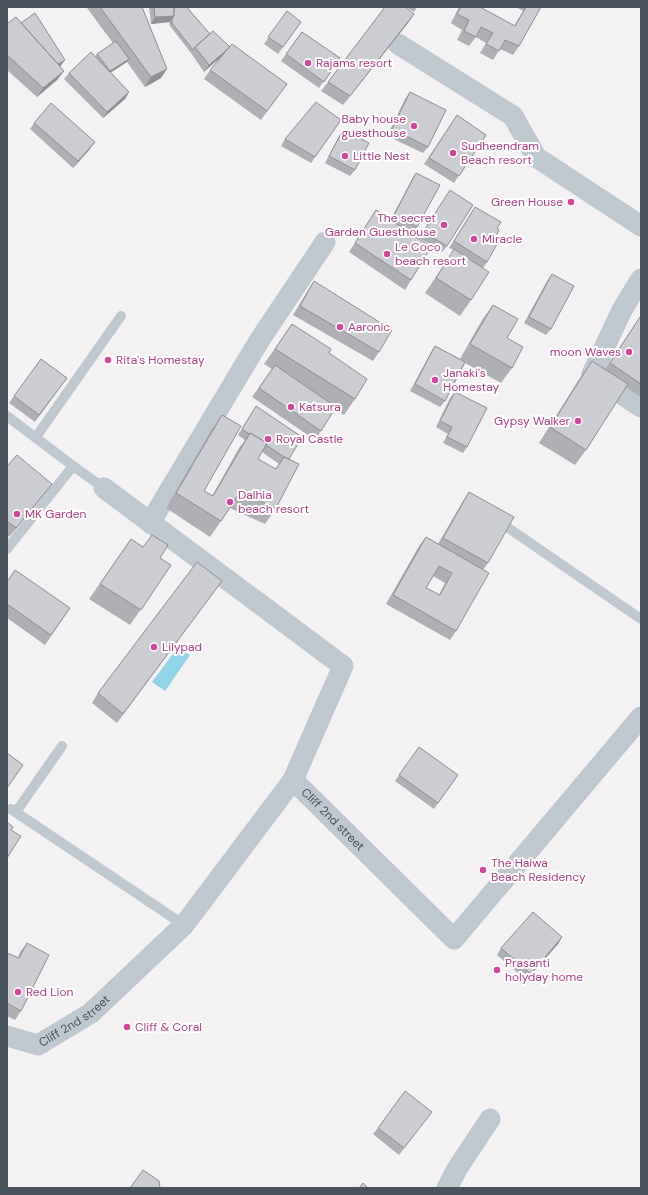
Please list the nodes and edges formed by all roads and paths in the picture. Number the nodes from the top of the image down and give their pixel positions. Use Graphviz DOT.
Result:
graph roads {
  1 [pos="398,44"];
  2 [pos="641,226"];
  3 [pos="324,242"];
  4 [pos="641,279"];
  5 [pos="121,316"];
  6 [pos="641,407"];
  7 [pos="7,416"];
  8 [pos="36,437"];
  9 [pos="73,466"];
  10 [pos="104,488"];
  11 [pos="150,523"];
  12 [pos="507,526"];
  13 [pos="7,550"];
  14 [pos="641,619"];
  15 [pos="641,717"];
  16 [pos="62,746"];
  17 [pos="293,780"];
  18 [pos="184,925"];
  19 [pos="7,1036"];
  20 [pos="490,1119"];
  21 [pos="447,1188"];
  1 -- 2 [label="street"];
  3 -- 11 [label="street"];
  4 -- 6 [label="street"];
  5 -- 8 [label="lane"];
  7 -- 8 [label="lane"];
  8 -- 9 [label="lane"];
  9 -- 10 [label="lane"];
  9 -- 13 [label="lane"];
  10 -- 11 [label="street"];
  11 -- 17 [label="street"];
  12 -- 14 [label="lane"];
  15 -- 17 [label="street, Cliff 2nd street"];
  16 -- 18 [label="lane"];
  17 -- 18 [label="street, Cliff 2nd street"];
  18 -- 19 [label="street, Cliff 2nd street"];
  20 -- 21 [label="street"];
}
